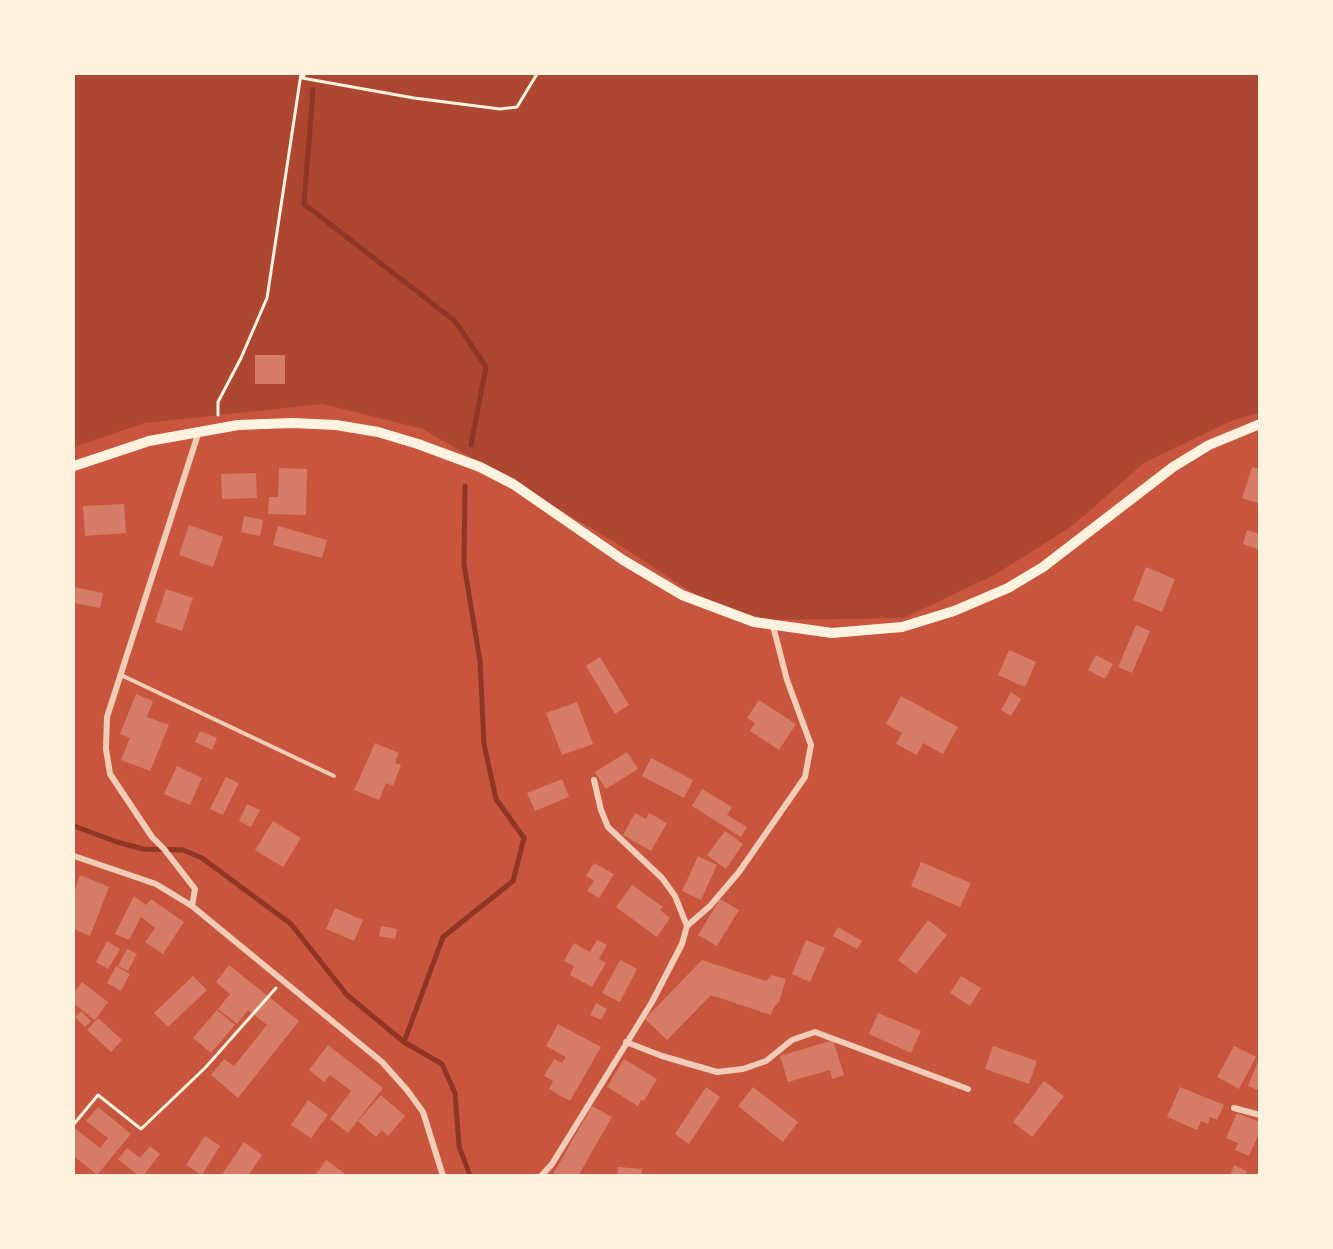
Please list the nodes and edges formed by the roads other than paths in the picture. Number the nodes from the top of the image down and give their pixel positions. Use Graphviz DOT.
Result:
graph roads {
  1 [pos="1260,424"];
  2 [pos="199,431"];
  3 [pos="74,466"];
  4 [pos="772,626"];
  5 [pos="121,675"];
  6 [pos="334,776"];
  7 [pos="594,780"];
  8 [pos="74,856"];
  9 [pos="192,906"];
  10 [pos="687,926"];
  11 [pos="626,1042"];
  12 [pos="969,1089"];
  13 [pos="1234,1108"];
  14 [pos="1260,1115"];
  15 [pos="443,1176"];
  16 [pos="541,1176"];
  1 -- 4 [label="main road"];
  2 -- 3 [label="main road"];
  2 -- 4 [label="main road"];
  2 -- 5 [label="street"];
  4 -- 10 [label="street"];
  5 -- 6 [label="lane"];
  5 -- 9 [label="street"];
  7 -- 10 [label="street"];
  8 -- 9 [label="street"];
  9 -- 15 [label="street"];
  10 -- 11 [label="street"];
  11 -- 12 [label="street"];
  11 -- 16 [label="street"];
  13 -- 14 [label="street"];
}
